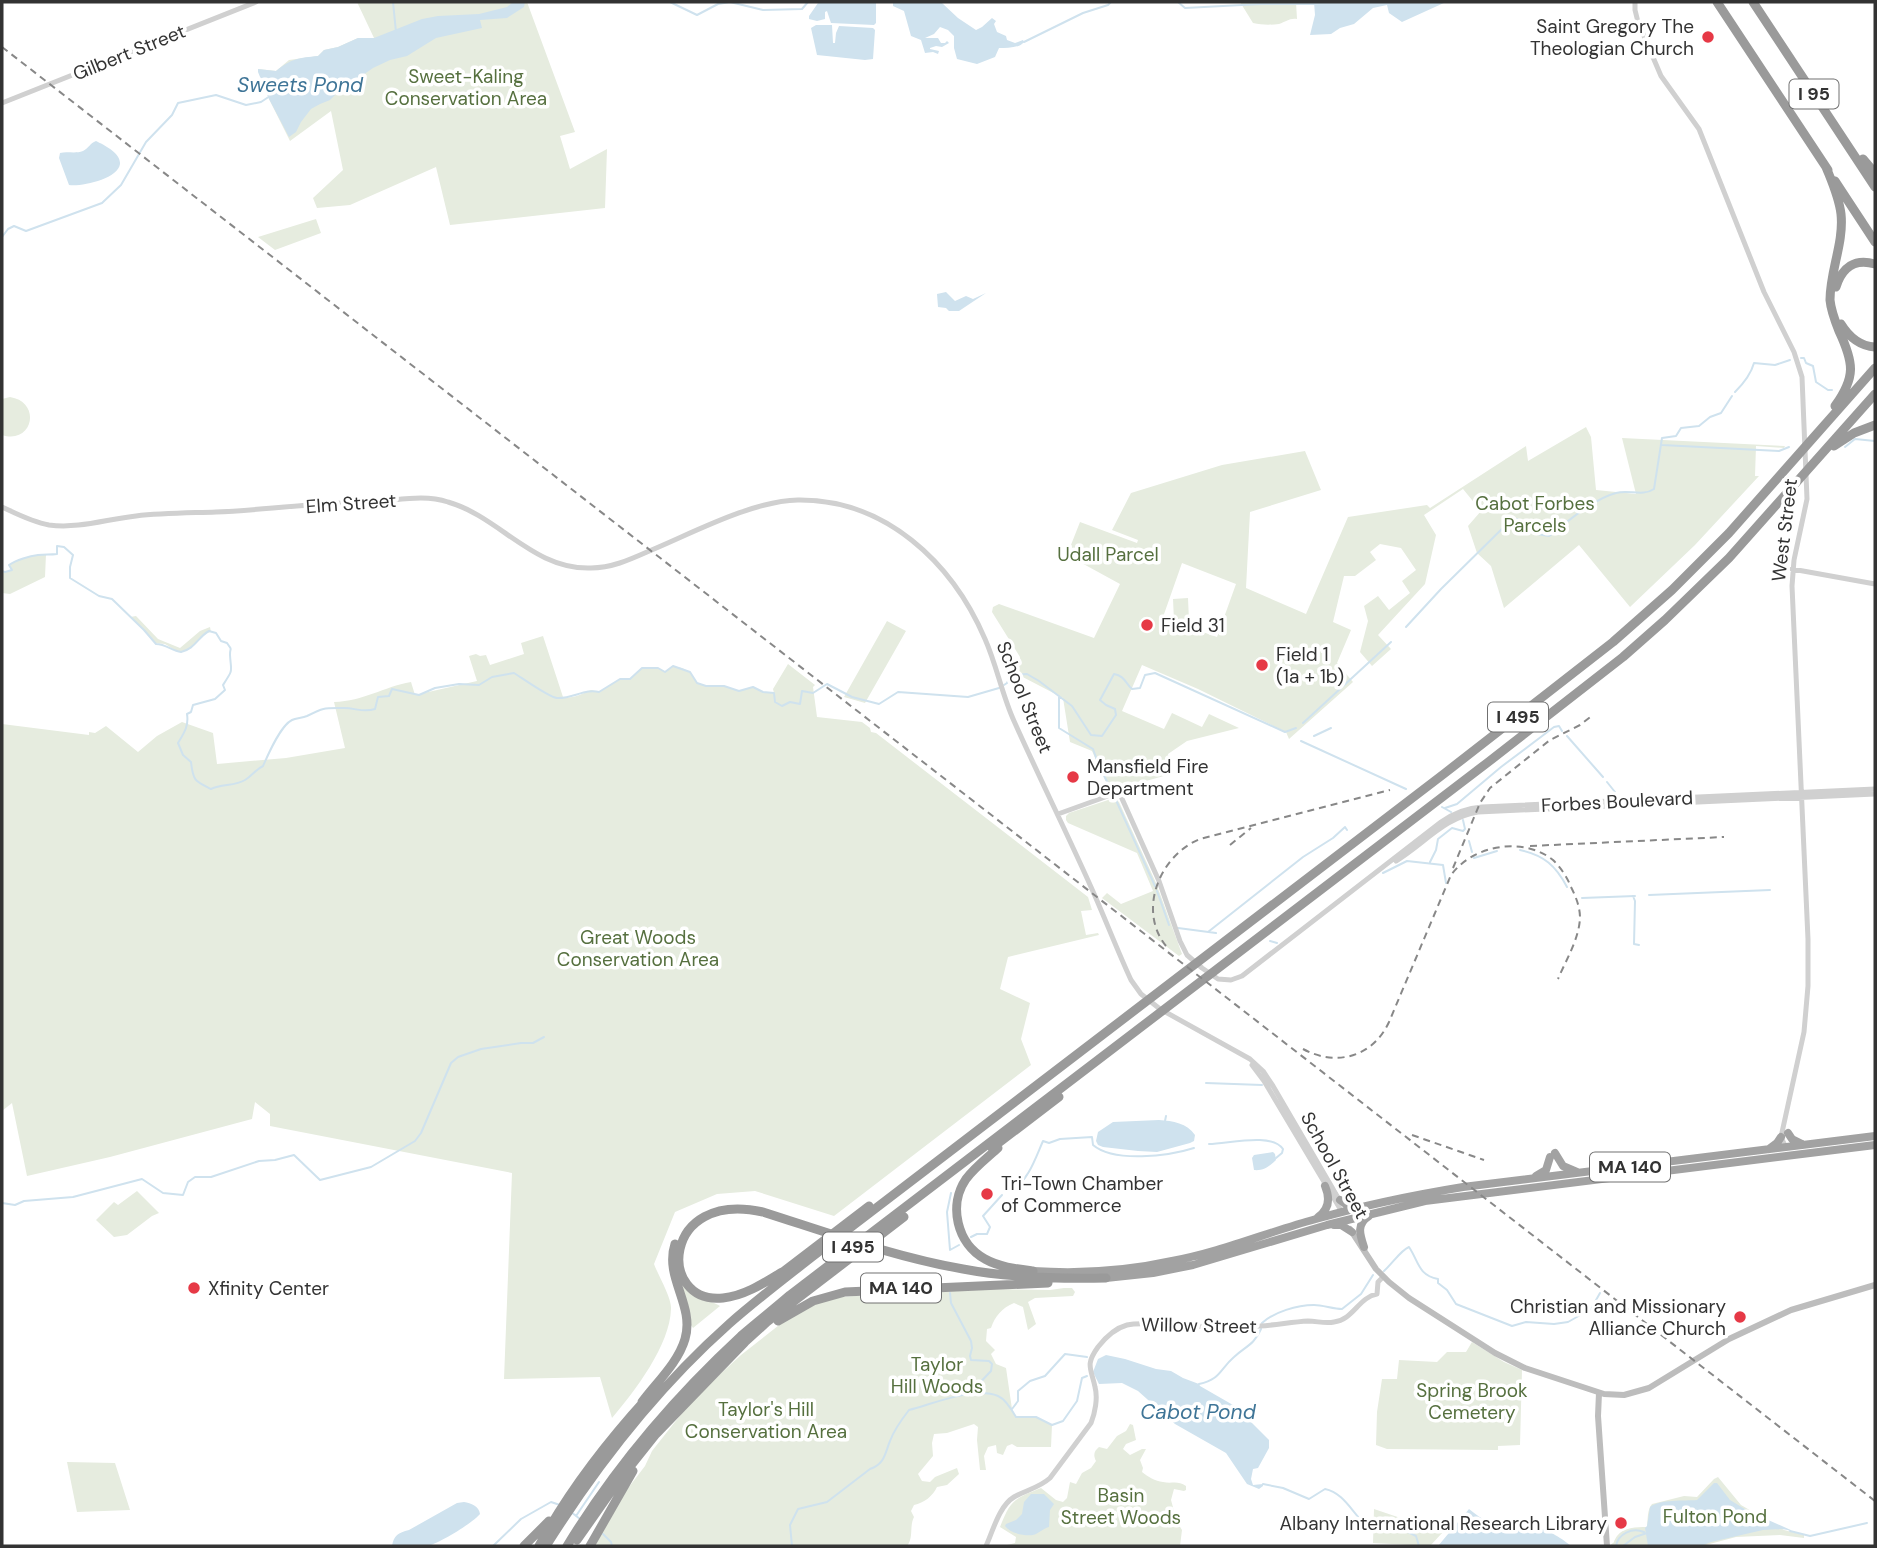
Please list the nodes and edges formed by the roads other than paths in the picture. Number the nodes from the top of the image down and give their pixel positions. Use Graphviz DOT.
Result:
graph roads {
  1 [pos="256,2"];
  2 [pos="1635,2"];
  3 [pos="1717,2"];
  4 [pos="1753,2"];
  5 [pos="2,103"];
  6 [pos="1837,129"];
  7 [pos="1826,167"];
  8 [pos="1875,173"];
  9 [pos="1875,187"];
  10 [pos="1875,242"];
  11 [pos="1875,264"];
  12 [pos="1875,347"];
  13 [pos="1875,368"];
  14 [pos="1875,394"];
  15 [pos="1875,425"];
  16 [pos="1807,445"];
  17 [pos="1819,458"];
  18 [pos="2,507"];
  19 [pos="681,538"];
  20 [pos="1793,569"];
  21 [pos="1875,584"];
  22 [pos="1875,792"];
  23 [pos="1801,795"];
  24 [pos="1058,814"];
  25 [pos="1129,1036"];
  26 [pos="1244,1056"];
  27 [pos="1039,1114"];
  28 [pos="1785,1135"];
  29 [pos="1875,1136"];
  30 [pos="1809,1145"];
  31 [pos="1875,1145"];
  32 [pos="953,1150"];
  33 [pos="1768,1150"];
  34 [pos="1788,1150"];
  35 [pos="1580,1172"];
  36 [pos="1530,1178"];
  37 [pos="1325,1186"];
  38 [pos="1474,1190"];
  39 [pos="1340,1200"];
  40 [pos="1360,1208"];
  41 [pos="1381,1211"];
  42 [pos="1345,1216"];
  43 [pos="1312,1220"];
  44 [pos="1327,1225"];
  45 [pos="819,1227"];
  46 [pos="1352,1232"];
  47 [pos="883,1246"];
  48 [pos="1364,1247"];
  49 [pos="1369,1260"];
  50 [pos="1033,1271"];
  51 [pos="782,1272"];
  52 [pos="1383,1277"];
  53 [pos="1106,1278"];
  54 [pos="1875,1284"];
  55 [pos="719,1368"];
  56 [pos="1599,1392"];
  57 [pos="632,1415"];
  58 [pos="668,1421"];
  59 [pos="564,1509"];
  60 [pos="585,1523"];
  61 [pos="524,1546"];
  62 [pos="539,1546"];
  63 [pos="546,1546"];
  64 [pos="567,1546"];
  65 [pos="573,1546"];
  66 [pos="590,1546"];
  67 [pos="986,1546"];
  68 [pos="1607,1546"];
  1 -- 5 [label="street, Gilbert Street"];
  2 -- 20 [label="street, West Street"];
  3 -- 7 [label="highway, I 95"];
  4 -- 6 [label="highway, I 95"];
  6 -- 8 [label="highway"];
  6 -- 9 [label="highway, I 95"];
  7 -- 10 [label="highway, I 95"];
  7 -- 16 [label="highway"];
  11 -- 12 [label="highway"];
  13 -- 16 [label="highway, I 495"];
  14 -- 17 [label="highway, I 495"];
  15 -- 17 [label="highway"];
  16 -- 32 [label="highway, I 495"];
  17 -- 25 [label="highway, I 495"];
  18 -- 19 [label="street, Elm Street"];
  19 -- 24 [label="street, School Street"];
  20 -- 21 [label="street"];
  20 -- 23 [label="street, West Street"];
  22 -- 23 [label="street, Forbes Boulevard"];
  23 -- 24 [label="street, Forbes Boulevard"];
  23 -- 28 [label="street, West Street"];
  24 -- 26 [label="street, School Street"];
  25 -- 27 [label="highway"];
  25 -- 60 [label="highway, I 495"];
  26 -- 37 [label="street, School Street"];
  26 -- 39 [label="street, School Street"];
  27 -- 50 [label="highway"];
  27 -- 55 [label="highway"];
  28 -- 30 [label="highway"];
  28 -- 33 [label="highway"];
  28 -- 34 [label="street, West Street"];
  29 -- 30 [label="highway, MA 140"];
  30 -- 34 [label="highway, MA 140"];
  31 -- 34 [label="highway, MA 140"];
  32 -- 51 [label="highway"];
  32 -- 59 [label="highway, I 495"];
  33 -- 34 [label="highway, MA 140"];
  33 -- 35 [label="highway, MA 140"];
  34 -- 38 [label="highway, MA 140"];
  35 -- 36 [label="highway, MA 140"];
  35 -- 36 [label="highway"];
  36 -- 38 [label="highway, MA 140"];
  37 -- 42 [label="street, School Street"];
  37 -- 43 [label="highway"];
  38 -- 40 [label="highway, MA 140"];
  38 -- 41 [label="highway, MA 140"];
  39 -- 40 [label="highway"];
  39 -- 42 [label="street, School Street"];
  40 -- 42 [label="highway, MA 140"];
  41 -- 42 [label="highway, MA 140"];
  41 -- 48 [label="highway"];
  42 -- 43 [label="highway, MA 140"];
  42 -- 44 [label="highway, MA 140"];
  42 -- 46 [label="main road, School Street"];
  42 -- 48 [label="main road, School Street"];
  43 -- 50 [label="highway, MA 140"];
  44 -- 46 [label="highway"];
  44 -- 53 [label="highway, MA 140"];
  45 -- 47 [label="highway, MA 140"];
  45 -- 51 [label="highway"];
  45 -- 57 [label="highway, MA 140"];
  46 -- 49 [label="main road, School Street"];
  47 -- 50 [label="highway, MA 140"];
  47 -- 53 [label="highway"];
  48 -- 49 [label="main road, School Street"];
  49 -- 52 [label="main road, School Street"];
  51 -- 57 [label="highway"];
  52 -- 56 [label="main road, School Street"];
  52 -- 67 [label="street, Willow Street"];
  53 -- 55 [label="highway, MA 140"];
  54 -- 56 [label="main road, School Street"];
  55 -- 58 [label="highway, MA 140"];
  56 -- 68 [label="main road"];
  57 -- 59 [label="highway, MA 140"];
  58 -- 60 [label="highway"];
  58 -- 66 [label="highway, MA 140"];
  59 -- 61 [label="highway, MA 140"];
  59 -- 62 [label="highway"];
  59 -- 63 [label="highway, I 495"];
  60 -- 64 [label="highway, I 495"];
  60 -- 65 [label="highway"];
}
